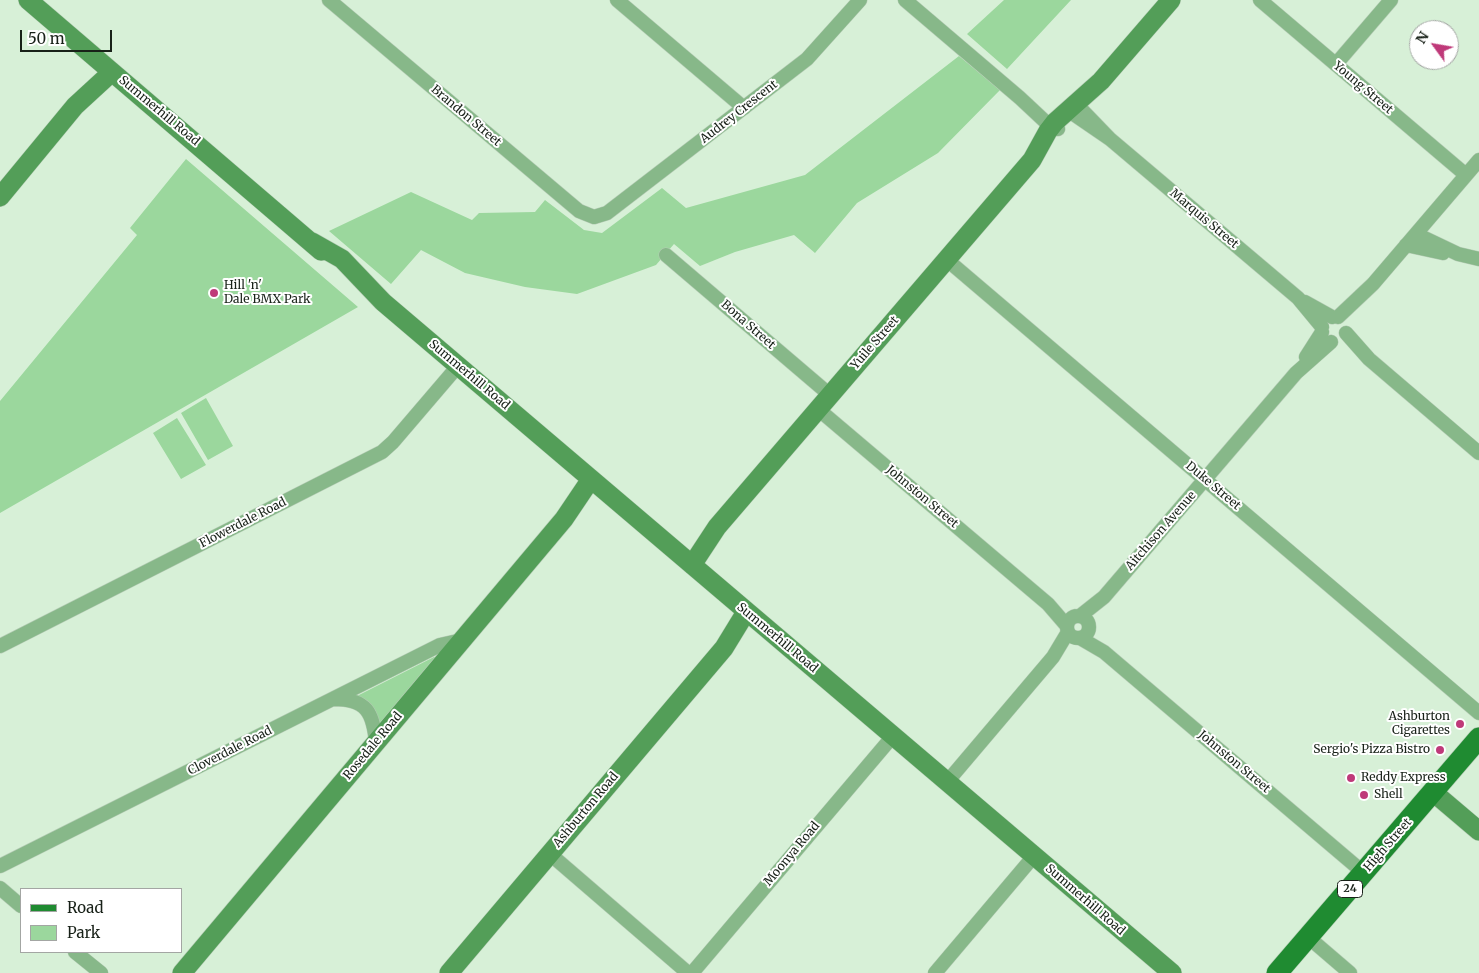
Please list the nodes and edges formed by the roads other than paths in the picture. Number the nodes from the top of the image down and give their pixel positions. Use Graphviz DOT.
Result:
graph roads {
  1 [pos="329,0"];
  2 [pos="617,0"];
  3 [pos="860,0"];
  4 [pos="905,0"];
  5 [pos="1171,0"];
  6 [pos="1260,0"];
  7 [pos="1391,0"];
  8 [pos="34,2"];
  9 [pos="1336,64"];
  10 [pos="107,67"];
  11 [pos="744,108"];
  12 [pos="1076,111"];
  13 [pos="1054,126"];
  14 [pos="1479,160"];
  15 [pos="1466,175"];
  16 [pos="0,196"];
  17 [pos="607,213"];
  18 [pos="1416,234"];
  19 [pos="1406,245"];
  20 [pos="1458,254"];
  21 [pos="666,255"];
  22 [pos="946,259"];
  23 [pos="1479,259"];
  24 [pos="1334,329"];
  25 [pos="458,366"];
  26 [pos="824,402"];
  27 [pos="1479,453"];
  28 [pos="1205,479"];
  29 [pos="595,483"];
  30 [pos="687,561"];
  31 [pos="751,616"];
  32 [pos="1077,628"];
  33 [pos="462,640"];
  34 [pos="0,646"];
  35 [pos="334,699"];
  36 [pos="1479,713"];
  37 [pos="893,736"];
  38 [pos="1479,738"];
  39 [pos="376,742"];
  40 [pos="947,782"];
  41 [pos="1433,792"];
  42 [pos="1479,831"];
  43 [pos="550,854"];
  44 [pos="1034,856"];
  45 [pos="0,866"];
  46 [pos="1364,873"];
  47 [pos="0,888"];
  48 [pos="20,905"];
  49 [pos="1308,937"];
  50 [pos="76,953"];
  51 [pos="100,973"];
  52 [pos="182,973"];
  53 [pos="449,973"];
  54 [pos="688,973"];
  55 [pos="692,973"];
  56 [pos="936,973"];
  57 [pos="1172,973"];
  58 [pos="1277,973"];
  59 [pos="1350,973"];
  1 -- 17 [label="street, Brandon Street"];
  2 -- 11 [label="street"];
  3 -- 11 [label="street, Audrey Crescent"];
  4 -- 13 [label="street"];
  5 -- 12 [label="street, Yuile Street"];
  6 -- 9 [label="street, Young Street"];
  7 -- 9 [label="street"];
  8 -- 10 [label="street, Summerhill Road"];
  9 -- 15 [label="street, Young Street"];
  10 -- 16 [label="street"];
  10 -- 25 [label="street, Summerhill Road"];
  11 -- 17 [label="street, Audrey Crescent"];
  12 -- 13 [label="street, Yuile Street"];
  12 -- 24 [label="street, Marquis Street"];
  13 -- 22 [label="street, Yuile Street"];
  14 -- 15 [label="street, Aitchison Avenue"];
  15 -- 18 [label="street, Aitchison Avenue"];
  18 -- 19 [label="street, Aitchison Avenue"];
  18 -- 20 [label="street"];
  19 -- 20 [label="street"];
  19 -- 24 [label="street, Aitchison Avenue"];
  20 -- 23 [label="street"];
  21 -- 26 [label="street, Bona Street"];
  22 -- 26 [label="street, Yuile Street"];
  22 -- 28 [label="street, Duke Street"];
  24 -- 27 [label="street, Marquis Street"];
  24 -- 28 [label="street, Aitchison Avenue"];
  25 -- 29 [label="street, Summerhill Road"];
  25 -- 34 [label="street, Flowerdale Road"];
  26 -- 30 [label="street, Yuile Street"];
  26 -- 32 [label="street, Johnston Street"];
  28 -- 32 [label="street, Aitchison Avenue"];
  28 -- 36 [label="street, Duke Street"];
  29 -- 30 [label="street, Summerhill Road"];
  29 -- 33 [label="street, Rosedale Road"];
  30 -- 31 [label="street, Summerhill Road"];
  31 -- 37 [label="street, Summerhill Road"];
  31 -- 43 [label="street, Ashburton Road"];
  32 -- 40 [label="street, Aitchison Avenue"];
  32 -- 46 [label="street, Johnston Street"];
  33 -- 35 [label="street, Cloverdale Road"];
  33 -- 39 [label="street, Rosedale Road"];
  35 -- 39 [label="street"];
  35 -- 45 [label="street, Cloverdale Road"];
  37 -- 40 [label="street, Summerhill Road"];
  37 -- 55 [label="street, Moonya Road"];
  38 -- 41 [label="main road, High Street / 24"];
  39 -- 52 [label="street, Rosedale Road"];
  40 -- 44 [label="street, Summerhill Road"];
  41 -- 42 [label="street"];
  41 -- 46 [label="main road, High Street / 24"];
  43 -- 53 [label="street, Ashburton Road"];
  43 -- 54 [label="street"];
  44 -- 56 [label="street"];
  44 -- 57 [label="street, Summerhill Road"];
  46 -- 49 [label="main road, High Street / 24"];
  47 -- 48 [label="street"];
  49 -- 58 [label="main road, High Street / 24"];
  49 -- 59 [label="street"];
  50 -- 51 [label="street"];
}
